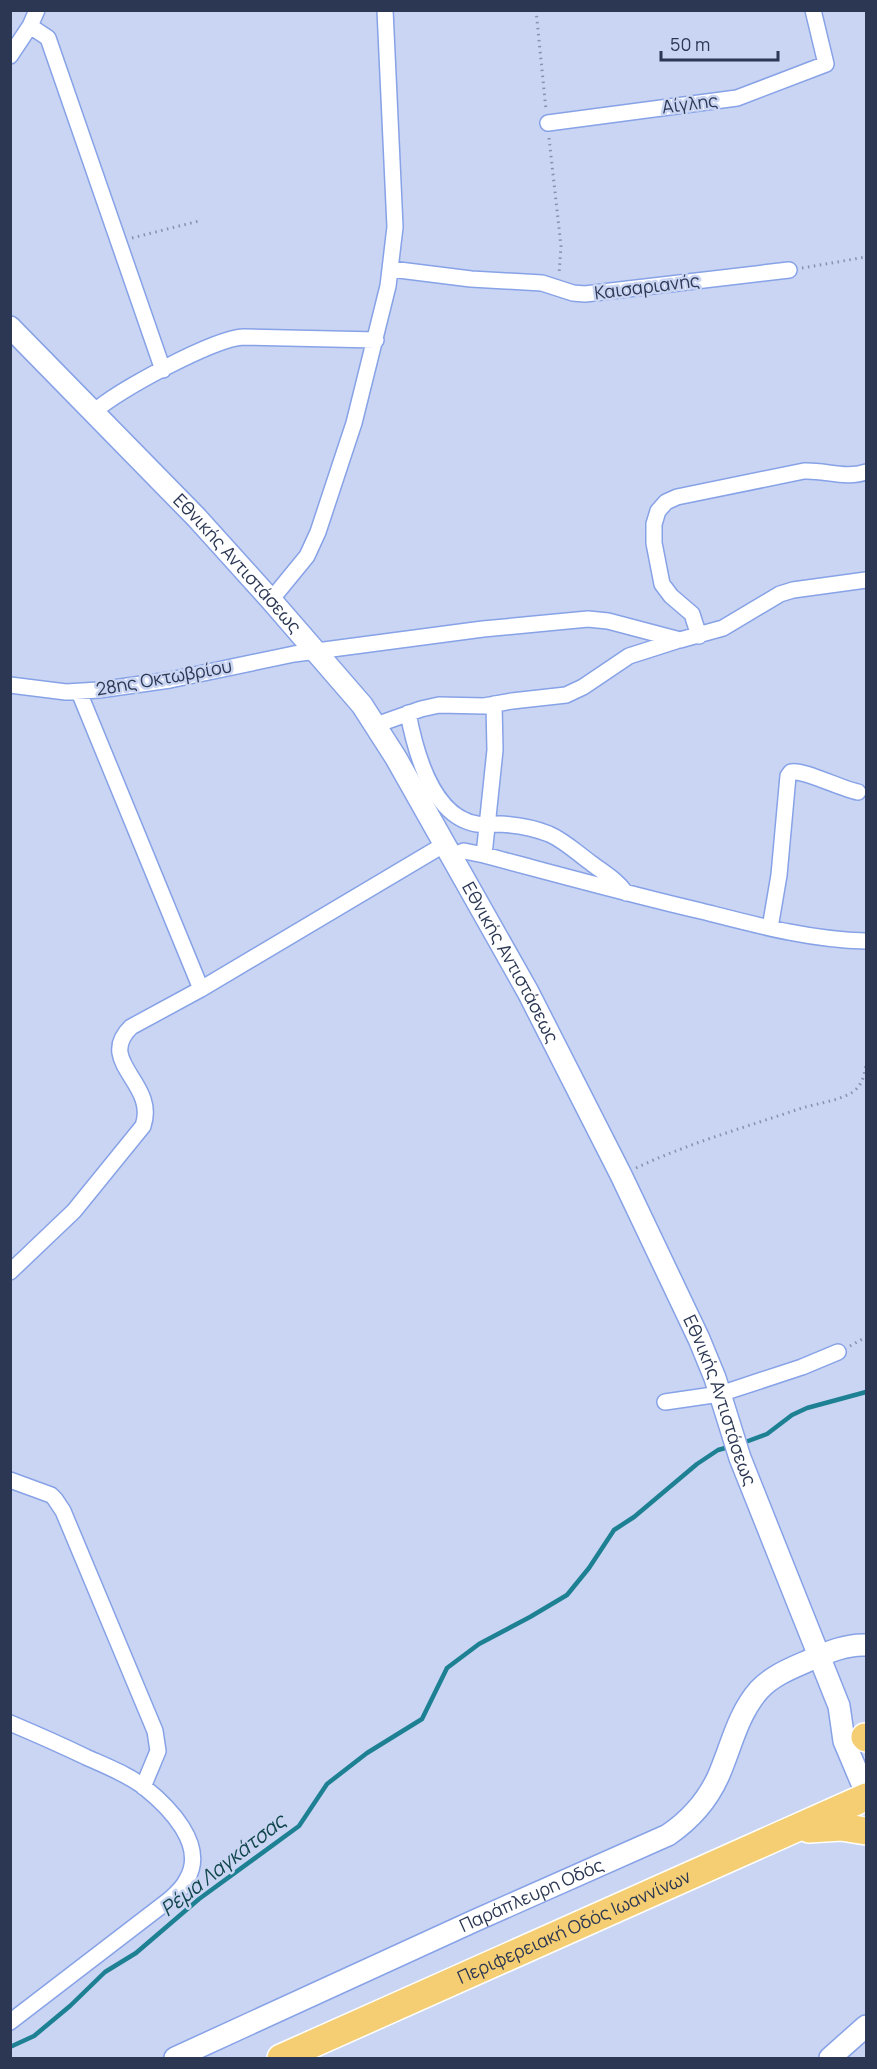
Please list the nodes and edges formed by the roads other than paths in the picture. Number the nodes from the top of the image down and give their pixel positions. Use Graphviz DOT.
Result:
graph roads {
  1 [pos="37,10"];
  2 [pos="386,10"];
  3 [pos="813,10"];
  4 [pos="30,26"];
  5 [pos="10,56"];
  6 [pos="548,123"];
  7 [pos="392,269"];
  8 [pos="789,270"];
  9 [pos="10,327"];
  10 [pos="376,340"];
  11 [pos="163,370"];
  12 [pos="94,412"];
  13 [pos="867,472"];
  14 [pos="867,580"];
  15 [pos="271,600"];
  16 [pos="699,636"];
  17 [pos="680,640"];
  18 [pos="317,652"];
  19 [pos="10,685"];
  20 [pos="79,692"];
  21 [pos="494,704"];
  22 [pos="408,713"];
  23 [pos="376,725"];
  24 [pos="858,792"];
  25 [pos="487,825"];
  26 [pos="448,850"];
  27 [pos="484,855"];
  28 [pos="626,893"];
  29 [pos="770,928"];
  30 [pos="867,941"];
  31 [pos="201,989"];
  32 [pos="10,1272"];
  33 [pos="838,1352"];
  34 [pos="720,1394"];
  35 [pos="665,1402"];
  36 [pos="10,1480"];
  37 [pos="867,1645"];
  38 [pos="818,1656"];
  39 [pos="838,1706"];
  40 [pos="10,1723"];
  41 [pos="866,1738"];
  42 [pos="143,1787"];
  43 [pos="867,1795"];
  44 [pos="867,1831"];
  45 [pos="790,1832"];
  46 [pos="10,2022"];
  47 [pos="867,2026"];
  48 [pos="175,2058"];
  49 [pos="281,2058"];
  50 [pos="830,2058"];
  1 -- 4 [label="street"];
  2 -- 7 [label="street"];
  3 -- 6 [label="street, Αίγλης"];
  4 -- 5 [label="street"];
  4 -- 11 [label="street"];
  7 -- 8 [label="street, Καισαριανής"];
  7 -- 10 [label="street"];
  9 -- 12 [label="street, Εθνικής Αντιστάσεως"];
  10 -- 11 [label="street"];
  10 -- 15 [label="street"];
  11 -- 12 [label="street"];
  12 -- 15 [label="street, Εθνικής Αντιστάσεως"];
  13 -- 16 [label="street"];
  14 -- 16 [label="street"];
  15 -- 18 [label="street, Εθνικής Αντιστάσεως"];
  16 -- 17 [label="street"];
  17 -- 18 [label="street, 28ης Οκτωβρίου"];
  17 -- 21 [label="street"];
  18 -- 20 [label="street, 28ης Οκτωβρίου"];
  18 -- 23 [label="street, Εθνικής Αντιστάσεως"];
  19 -- 20 [label="street, 28ης Οκτωβρίου"];
  20 -- 31 [label="street"];
  21 -- 22 [label="street"];
  21 -- 25 [label="street"];
  22 -- 23 [label="street"];
  22 -- 25 [label="street"];
  23 -- 26 [label="street, Εθνικής Αντιστάσεως"];
  24 -- 29 [label="street"];
  25 -- 27 [label="street"];
  25 -- 28 [label="street"];
  26 -- 27 [label="street"];
  26 -- 31 [label="street"];
  26 -- 34 [label="street, Εθνικής Αντιστάσεως"];
  27 -- 28 [label="street"];
  28 -- 29 [label="street"];
  29 -- 30 [label="street"];
  31 -- 32 [label="street"];
  33 -- 34 [label="street"];
  34 -- 35 [label="street"];
  34 -- 38 [label="street, Εθνικής Αντιστάσεως"];
  36 -- 42 [label="street"];
  37 -- 38 [label="street, Παράπλευρη Οδός"];
  38 -- 39 [label="street, Εθνικής Αντιστάσεως"];
  38 -- 48 [label="street, Παράπλευρη Οδός"];
  39 -- 41 [label="street, Εθνικής Αντιστάσεως"];
  39 -- 43 [label="street, Εθνικής Αντιστάσεως"];
  40 -- 42 [label="street"];
  42 -- 46 [label="street"];
  43 -- 45 [label="highway, Περιφερειακή Οδός Ιωαννίνων"];
  44 -- 45 [label="highway"];
  45 -- 49 [label="highway, Περιφερειακή Οδός Ιωαννίνων"];
  47 -- 50 [label="street"];
}
